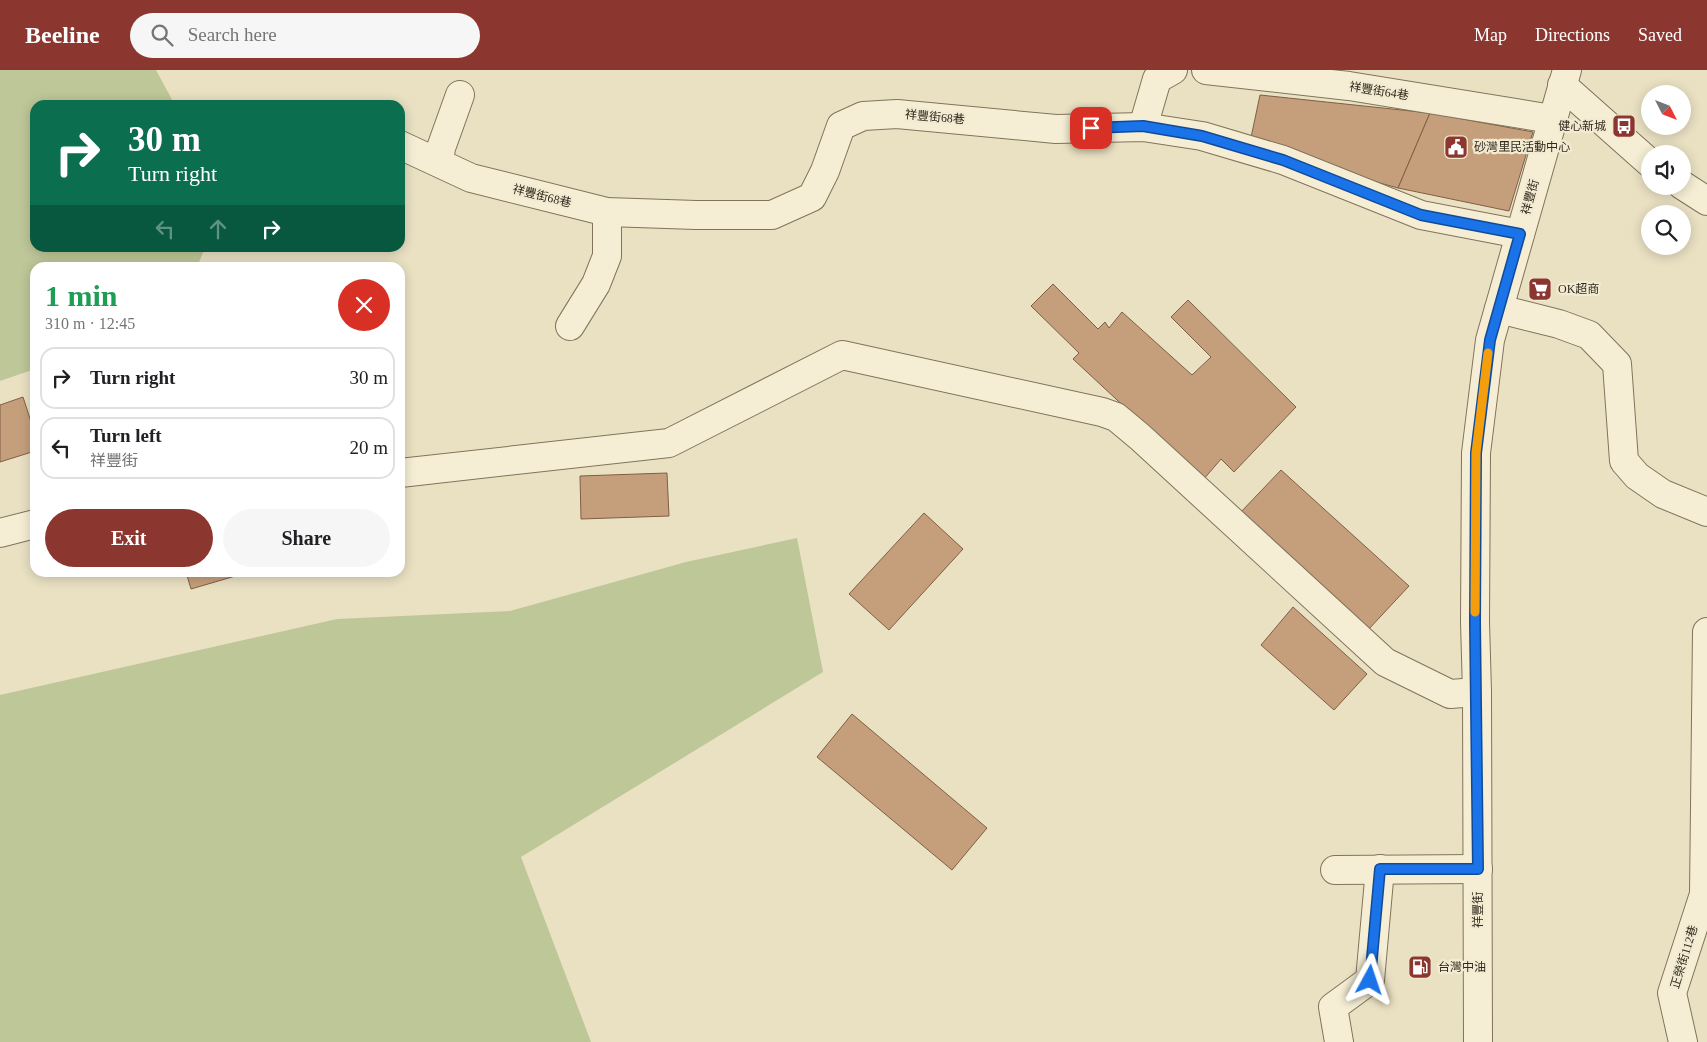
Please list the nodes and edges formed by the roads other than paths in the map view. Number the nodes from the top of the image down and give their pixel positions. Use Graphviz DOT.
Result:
graph roads {
  1 [pos="1173,70"];
  2 [pos="1206,70"];
  3 [pos="1564,77"];
  4 [pos="460,95"];
  5 [pos="1552,119"];
  6 [pos="1143,126"];
  7 [pos="405,147"];
  8 [pos="1641,154"];
  9 [pos="439,162"];
  10 [pos="607,212"];
  11 [pos="1520,234"];
  12 [pos="1498,309"];
  13 [pos="570,326"];
  14 [pos="405,472"];
  15 [pos="1707,512"];
  16 [pos="30,525"];
  17 [pos="0,533"];
  18 [pos="1707,632"];
  19 [pos="1477,692"];
  20 [pos="1380,869"];
  21 [pos="1478,869"];
  22 [pos="1335,870"];
  23 [pos="1339,1042"];
  24 [pos="1478,1042"];
  25 [pos="1683,1042"];
  1 -- 6 [label="street"];
  2 -- 5 [label="street, 祥豐街64巷"];
  3 -- 5 [label="street, 祥豐街"];
  3 -- 8 [label="street"];
  4 -- 9 [label="street"];
  5 -- 11 [label="street, 祥豐街"];
  6 -- 10 [label="street, 祥豐街68巷"];
  6 -- 11 [label="street, 祥豐街68巷"];
  7 -- 9 [label="street, 祥豐街68巷"];
  9 -- 10 [label="street, 祥豐街68巷"];
  10 -- 13 [label="street"];
  11 -- 12 [label="street, 祥豐街"];
  12 -- 15 [label="street"];
  12 -- 19 [label="street, 祥豐街"];
  14 -- 19 [label="street"];
  16 -- 17 [label="street"];
  18 -- 25 [label="street, 正榮街112巷"];
  19 -- 21 [label="street, 祥豐街"];
  20 -- 21 [label="street"];
  20 -- 22 [label="street"];
  20 -- 23 [label="street"];
  21 -- 24 [label="street, 祥豐街"];
}
